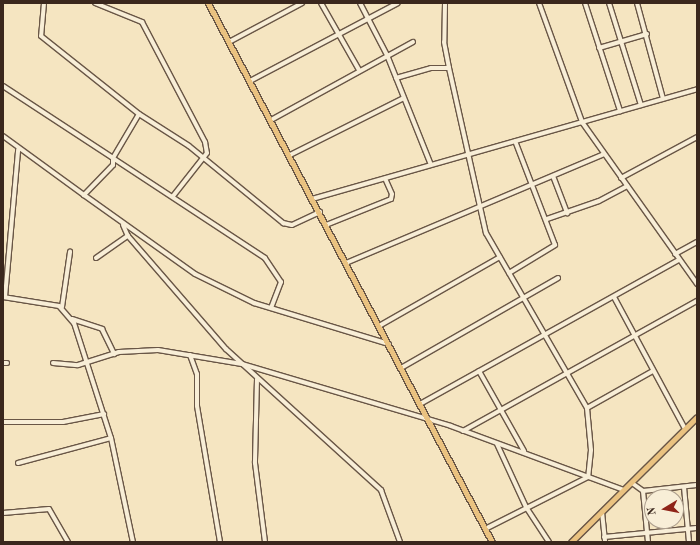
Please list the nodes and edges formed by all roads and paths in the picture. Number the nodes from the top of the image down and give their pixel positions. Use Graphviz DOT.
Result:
graph roads {
  1 [pos="44,3"];
  2 [pos="95,3"];
  3 [pos="208,3"];
  4 [pos="302,3"];
  5 [pos="321,3"];
  6 [pos="360,3"];
  7 [pos="398,3"];
  8 [pos="446,3"];
  9 [pos="539,3"];
  10 [pos="585,3"];
  11 [pos="609,3"];
  12 [pos="637,3"];
  13 [pos="368,18"];
  14 [pos="339,34"];
  15 [pos="647,34"];
  16 [pos="624,41"];
  17 [pos="229,42"];
  18 [pos="413,42"];
  19 [pos="599,48"];
  20 [pos="387,55"];
  21 [pos="449,68"];
  22 [pos="359,70"];
  23 [pos="396,78"];
  24 [pos="250,81"];
  25 [pos="3,86"];
  26 [pos="697,89"];
  27 [pos="404,98"];
  28 [pos="663,99"];
  29 [pos="641,105"];
  30 [pos="620,111"];
  31 [pos="139,114"];
  32 [pos="271,120"];
  33 [pos="582,122"];
  34 [pos="3,136"];
  35 [pos="697,137"];
  36 [pos="515,141"];
  37 [pos="18,150"];
  38 [pos="471,153"];
  39 [pos="604,154"];
  40 [pos="290,156"];
  41 [pos="113,158"];
  42 [pos="201,158"];
  43 [pos="431,165"];
  44 [pos="552,176"];
  45 [pos="385,178"];
  46 [pos="621,178"];
  47 [pos="532,185"];
  48 [pos="627,186"];
  49 [pos="84,195"];
  50 [pos="173,196"];
  51 [pos="312,199"];
  52 [pos="479,205"];
  53 [pos="320,212"];
  54 [pos="567,213"];
  55 [pos="547,219"];
  56 [pos="123,225"];
  57 [pos="326,225"];
  58 [pos="128,236"];
  59 [pos="697,242"];
  60 [pos="70,252"];
  61 [pos="675,254"];
  62 [pos="500,256"];
  63 [pos="96,258"];
  64 [pos="679,260"];
  65 [pos="346,263"];
  66 [pos="509,273"];
  67 [pos="558,278"];
  68 [pos="697,284"];
  69 [pos="4,297"];
  70 [pos="524,297"];
  71 [pos="614,297"];
  72 [pos="697,301"];
  73 [pos="62,307"];
  74 [pos="271,308"];
  75 [pos="72,318"];
  76 [pos="379,326"];
  77 [pos="545,336"];
  78 [pos="634,336"];
  79 [pos="389,344"];
  80 [pos="114,354"];
  81 [pos="190,355"];
  82 [pos="53,363"];
  83 [pos="89,363"];
  84 [pos="242,364"];
  85 [pos="402,368"];
  86 [pos="479,371"];
  87 [pos="653,371"];
  88 [pos="566,374"];
  89 [pos="257,379"];
  90 [pos="420,404"];
  91 [pos="587,408"];
  92 [pos="501,410"];
  93 [pos="104,414"];
  94 [pos="697,417"];
  95 [pos="429,421"];
  96 [pos="3,422"];
  97 [pos="685,429"];
  98 [pos="463,431"];
  99 [pos="111,438"];
  100 [pos="497,444"];
  101 [pos="524,451"];
  102 [pos="18,463"];
  103 [pos="588,477"];
  104 [pos="632,483"];
  105 [pos="697,485"];
  106 [pos="684,487"];
  107 [pos="624,490"];
  108 [pos="643,491"];
  109 [pos="526,507"];
  110 [pos="602,512"];
  111 [pos="3,513"];
  112 [pos="688,528"];
  113 [pos="697,528"];
  114 [pos="485,529"];
  115 [pos="647,532"];
  116 [pos="604,540"];
  117 [pos="68,542"];
  118 [pos="133,542"];
  119 [pos="220,542"];
  120 [pos="266,542"];
  121 [pos="400,542"];
  122 [pos="492,542"];
  123 [pos="549,542"];
  124 [pos="571,542"];
  125 [pos="648,542"];
  126 [pos="689,542"];
  1 -- 31 [label="street"];
  2 -- 42 [label="street"];
  3 -- 17 [label="main road"];
  4 -- 17 [label="street"];
  5 -- 14 [label="street"];
  6 -- 13 [label="street"];
  7 -- 13 [label="street"];
  8 -- 21 [label="street"];
  9 -- 33 [label="street"];
  10 -- 19 [label="street"];
  11 -- 16 [label="street"];
  12 -- 15 [label="street"];
  13 -- 14 [label="street"];
  13 -- 20 [label="street"];
  14 -- 22 [label="street"];
  14 -- 24 [label="street"];
  15 -- 16 [label="street"];
  15 -- 28 [label="street"];
  16 -- 19 [label="street"];
  16 -- 29 [label="street"];
  17 -- 24 [label="main road"];
  18 -- 20 [label="street"];
  19 -- 30 [label="street"];
  20 -- 22 [label="street"];
  20 -- 23 [label="street"];
  21 -- 23 [label="street"];
  21 -- 38 [label="street"];
  22 -- 32 [label="street"];
  23 -- 27 [label="street"];
  24 -- 32 [label="main road"];
  25 -- 41 [label="street"];
  26 -- 28 [label="street"];
  27 -- 40 [label="street"];
  27 -- 43 [label="street"];
  28 -- 29 [label="street"];
  29 -- 30 [label="street"];
  30 -- 33 [label="street"];
  31 -- 41 [label="street"];
  31 -- 42 [label="street"];
  32 -- 40 [label="main road"];
  33 -- 36 [label="street"];
  33 -- 39 [label="street"];
  34 -- 37 [label="street"];
  35 -- 46 [label="street"];
  36 -- 38 [label="street"];
  36 -- 47 [label="street"];
  37 -- 49 [label="street"];
  37 -- 69 [label="street"];
  38 -- 43 [label="street"];
  38 -- 52 [label="street"];
  39 -- 44 [label="street"];
  39 -- 46 [label="street"];
  40 -- 51 [label="main road"];
  41 -- 49 [label="street"];
  41 -- 50 [label="street"];
  42 -- 50 [label="street"];
  42 -- 53 [label="street"];
  43 -- 45 [label="street"];
  44 -- 47 [label="street"];
  44 -- 54 [label="street"];
  45 -- 51 [label="street"];
  45 -- 57 [label="street"];
  46 -- 48 [label="street"];
  47 -- 52 [label="street"];
  47 -- 55 [label="street"];
  48 -- 54 [label="street"];
  48 -- 61 [label="street"];
  49 -- 56 [label="street"];
  50 -- 74 [label="street"];
  51 -- 53 [label="main road"];
  52 -- 62 [label="street"];
  52 -- 65 [label="street"];
  53 -- 57 [label="main road"];
  54 -- 55 [label="street"];
  55 -- 66 [label="street"];
  56 -- 58 [label="street"];
  56 -- 74 [label="street"];
  57 -- 65 [label="main road"];
  58 -- 63 [label="street"];
  58 -- 84 [label="street"];
  59 -- 61 [label="street"];
  60 -- 73 [label="street"];
  61 -- 64 [label="street"];
  62 -- 66 [label="street"];
  62 -- 76 [label="street"];
  64 -- 68 [label="street"];
  64 -- 71 [label="street"];
  65 -- 76 [label="main road"];
  66 -- 70 [label="street"];
  67 -- 70 [label="street"];
  69 -- 73 [label="street"];
  70 -- 77 [label="street"];
  70 -- 85 [label="street"];
  71 -- 77 [label="street"];
  71 -- 78 [label="street"];
  72 -- 78 [label="street"];
  73 -- 75 [label="street"];
  74 -- 79 [label="street"];
  75 -- 80 [label="street"];
  75 -- 83 [label="street"];
  76 -- 79 [label="main road"];
  77 -- 86 [label="street"];
  77 -- 88 [label="street"];
  78 -- 87 [label="street"];
  78 -- 88 [label="street"];
  79 -- 85 [label="main road"];
  80 -- 81 [label="street"];
  80 -- 83 [label="street"];
  81 -- 84 [label="street"];
  81 -- 119 [label="street"];
  82 -- 83 [label="street"];
  83 -- 93 [label="street"];
  84 -- 89 [label="street"];
  84 -- 95 [label="street"];
  85 -- 90 [label="main road"];
  86 -- 90 [label="street"];
  86 -- 92 [label="street"];
  87 -- 91 [label="street"];
  87 -- 97 [label="street"];
  88 -- 91 [label="street"];
  88 -- 92 [label="street"];
  89 -- 120 [label="street"];
  89 -- 121 [label="street"];
  90 -- 95 [label="main road"];
  91 -- 103 [label="street"];
  92 -- 98 [label="street"];
  92 -- 101 [label="street"];
  93 -- 96 [label="street"];
  93 -- 99 [label="street"];
  94 -- 97 [label="main road"];
  95 -- 98 [label="street"];
  95 -- 114 [label="main road"];
  97 -- 104 [label="main road"];
  98 -- 100 [label="street"];
  99 -- 102 [label="street"];
  99 -- 118 [label="street"];
  100 -- 101 [label="street"];
  100 -- 109 [label="street"];
  101 -- 103 [label="street"];
  103 -- 107 [label="street"];
  103 -- 109 [label="street"];
  104 -- 107 [label="main road"];
  104 -- 108 [label="street"];
  105 -- 106 [label="street"];
  106 -- 108 [label="street"];
  106 -- 112 [label="street"];
  107 -- 110 [label="main road"];
  108 -- 115 [label="street"];
  109 -- 114 [label="street"];
  109 -- 123 [label="street"];
  110 -- 116 [label="street"];
  110 -- 124 [label="main road"];
  111 -- 117 [label="street"];
  112 -- 113 [label="street"];
  112 -- 115 [label="street"];
  112 -- 126 [label="street"];
  114 -- 122 [label="main road"];
  115 -- 116 [label="street"];
  115 -- 125 [label="street"];
}
